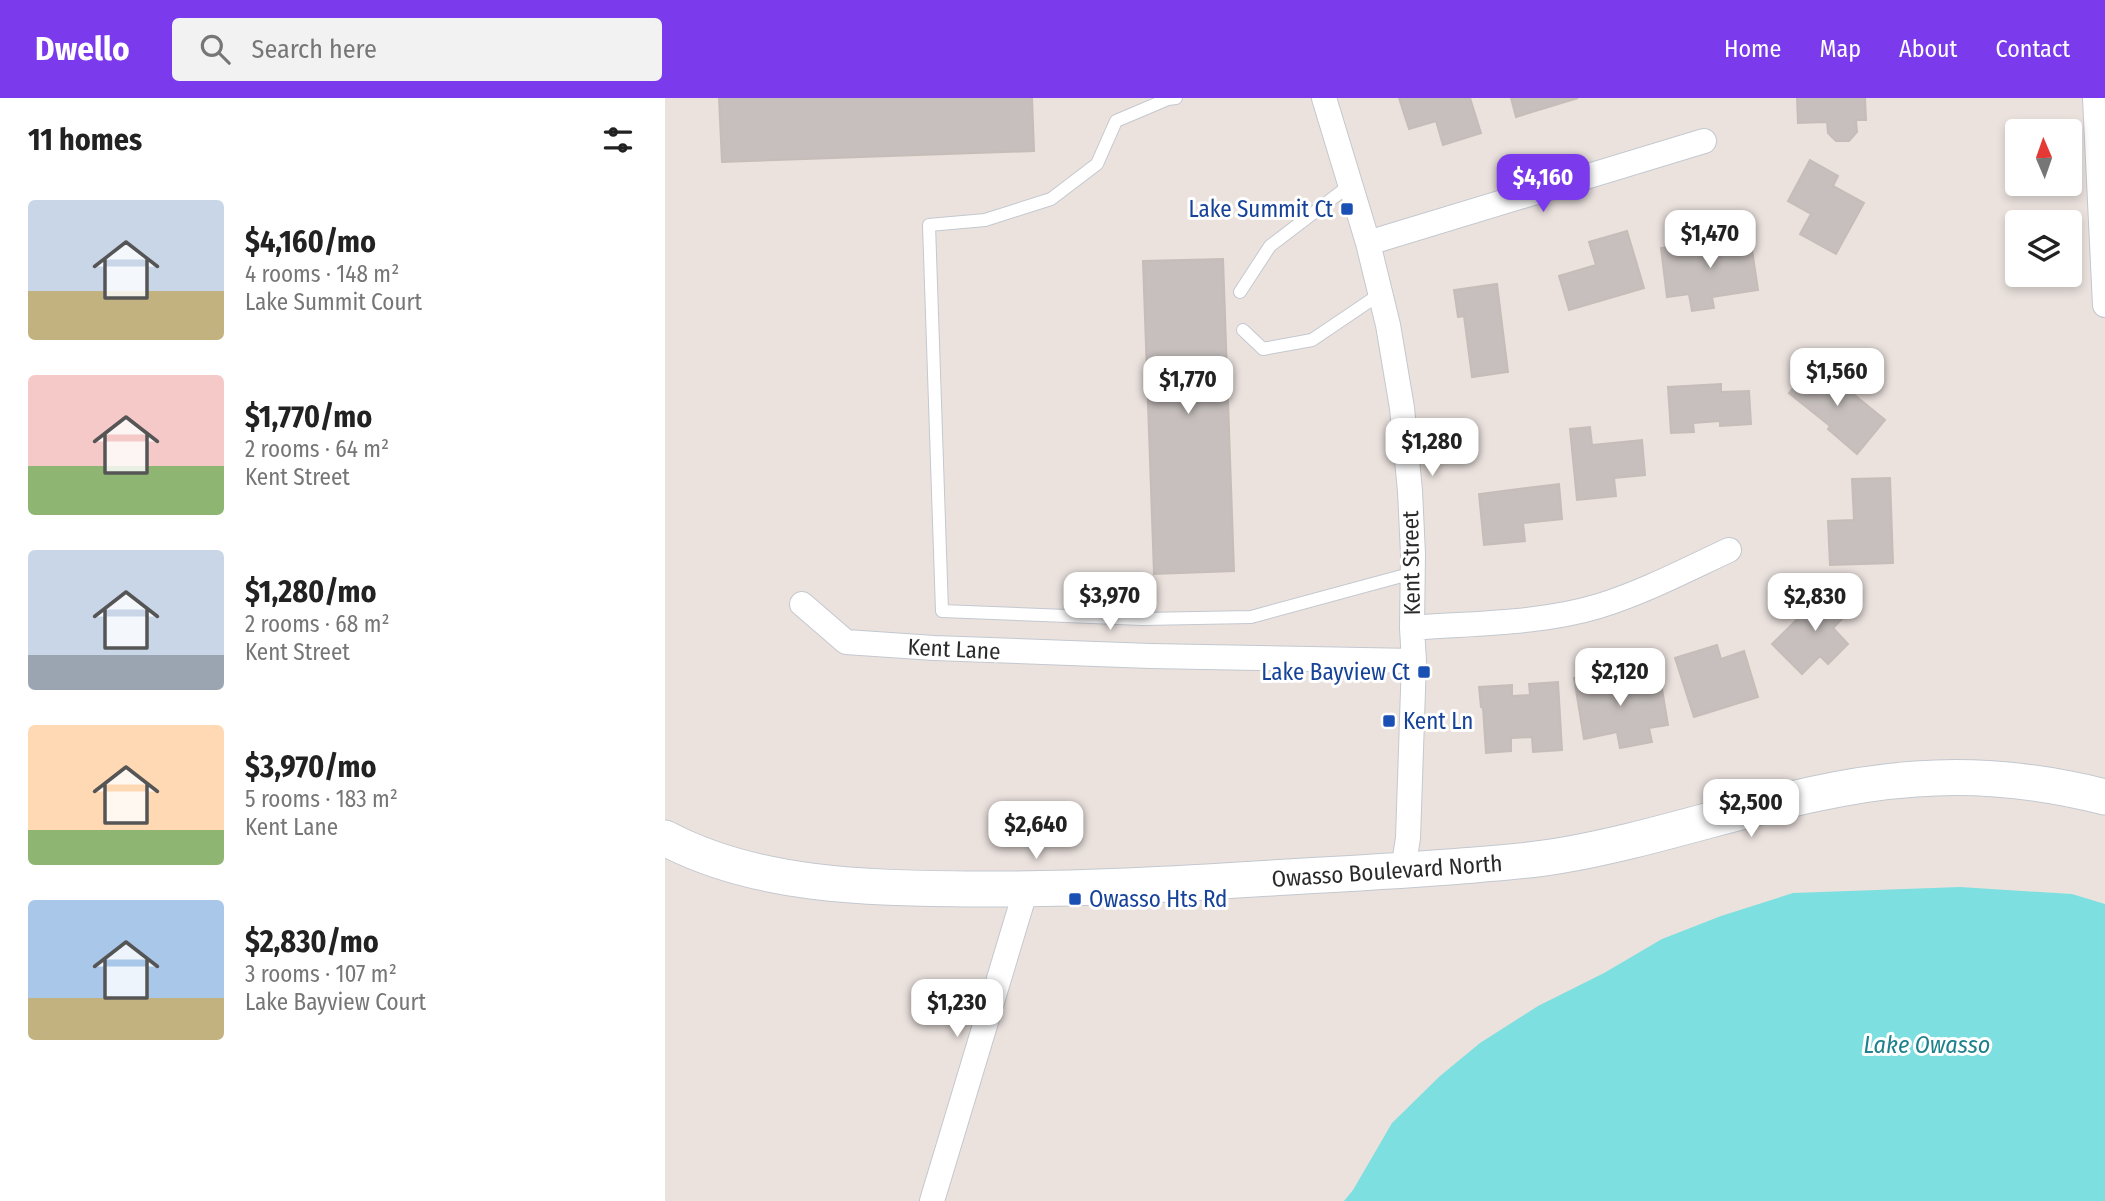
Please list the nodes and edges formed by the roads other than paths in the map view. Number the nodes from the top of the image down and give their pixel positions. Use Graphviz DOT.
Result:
graph roads {
  1 [pos="1170,98"];
  2 [pos="1324,98"];
  3 [pos="2095,98"];
  4 [pos="1704,141"];
  5 [pos="1350,185"];
  6 [pos="1368,243"];
  7 [pos="1240,292"];
  8 [pos="1380,293"];
  9 [pos="2105,305"];
  10 [pos="1243,330"];
  11 [pos="1729,550"];
  12 [pos="1413,573"];
  13 [pos="802,604"];
  14 [pos="1412,628"];
  15 [pos="1414,661"];
  16 [pos="2105,797"];
  17 [pos="665,838"];
  18 [pos="1402,870"];
  19 [pos="1026,890"];
  20 [pos="932,1201"];
  1 -- 12 [label="lane"];
  2 -- 5 [label="street, Kent Street"];
  3 -- 9 [label="street"];
  4 -- 6 [label="street"];
  5 -- 6 [label="street, Kent Street"];
  5 -- 7 [label="lane"];
  6 -- 8 [label="street, Kent Street"];
  8 -- 10 [label="lane"];
  8 -- 12 [label="street, Kent Street"];
  11 -- 14 [label="street"];
  12 -- 14 [label="street, Kent Street"];
  13 -- 15 [label="street, Kent Lane"];
  14 -- 15 [label="street, Kent Street"];
  15 -- 18 [label="street, Kent Street"];
  16 -- 18 [label="street, Owasso Boulevard North"];
  17 -- 19 [label="street, Owasso Boulevard North"];
  18 -- 19 [label="street, Owasso Boulevard North"];
  19 -- 20 [label="street"];
}
